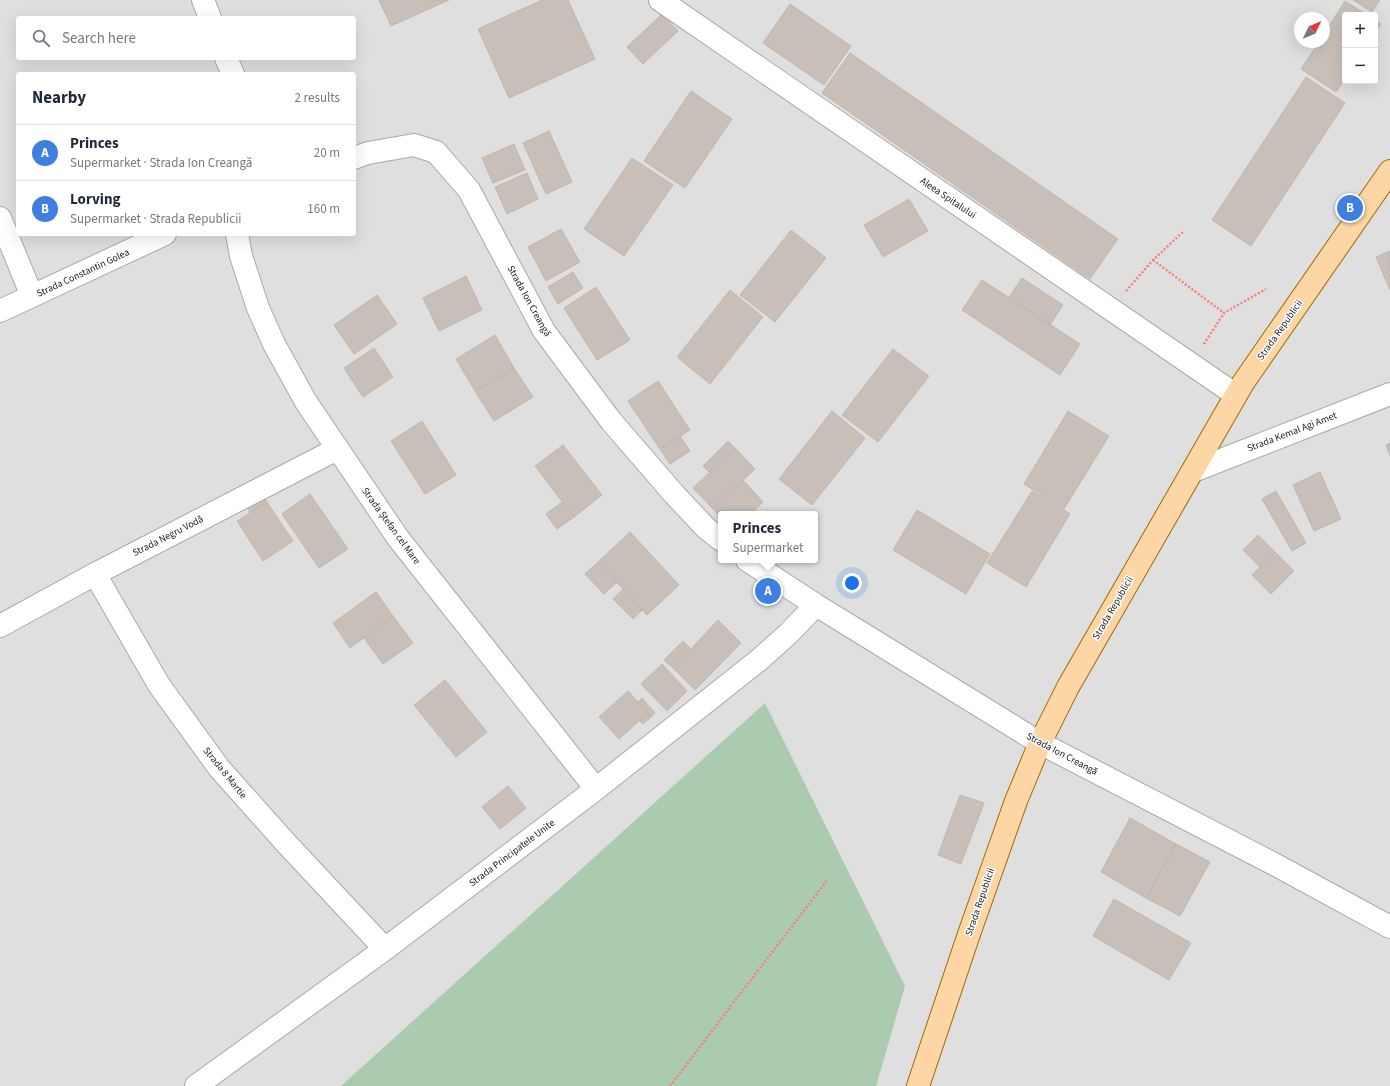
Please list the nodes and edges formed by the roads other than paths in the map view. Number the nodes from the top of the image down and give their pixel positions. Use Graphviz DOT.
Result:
graph roads {
  1 [pos="203,0"];
  2 [pos="660,0"];
  3 [pos="209,16"];
  4 [pos="227,60"];
  5 [pos="232,72"];
  6 [pos="356,157"];
  7 [pos="1390,171"];
  8 [pos="0,218"];
  9 [pos="161,236"];
  10 [pos="237,236"];
  11 [pos="32,296"];
  12 [pos="0,311"];
  13 [pos="1390,394"];
  14 [pos="1236,395"];
  15 [pos="337,449"];
  16 [pos="1194,471"];
  17 [pos="718,538"];
  18 [pos="752,563"];
  19 [pos="95,574"];
  20 [pos="816,605"];
  21 [pos="0,626"];
  22 [pos="1040,743"];
  23 [pos="596,789"];
  24 [pos="1390,927"];
  25 [pos="385,949"];
  26 [pos="196,1086"];
  27 [pos="918,1086"];
  1 -- 3 [label="street"];
  2 -- 14 [label="street, Aleea Spitalului"];
  4 -- 5 [label="street"];
  6 -- 17 [label="street, Strada Ion Creangă"];
  7 -- 14 [label="main road, Strada Republicii"];
  8 -- 11 [label="street"];
  9 -- 11 [label="street, Strada Constantin Golea"];
  10 -- 15 [label="street, Strada Ștefan cel Mare"];
  11 -- 12 [label="street, Strada Constantin Golea"];
  13 -- 16 [label="street, Strada Kemal Agi Amet"];
  14 -- 16 [label="main road, Strada Republicii"];
  15 -- 19 [label="street, Strada Negru Vodă"];
  15 -- 23 [label="street, Strada Ștefan cel Mare"];
  16 -- 22 [label="main road, Strada Republicii"];
  18 -- 20 [label="street, Strada Ion Creangă"];
  19 -- 21 [label="street, Strada Negru Vodă"];
  19 -- 25 [label="street, Strada 8 Martie"];
  20 -- 22 [label="street, Strada Ion Creangă"];
  20 -- 23 [label="street, Strada Principatele Unite"];
  22 -- 24 [label="street, Strada Ion Creangă"];
  22 -- 27 [label="main road, Strada Republicii"];
  23 -- 25 [label="street, Strada Principatele Unite"];
  25 -- 26 [label="street, Strada Principatele Unite"];
}
